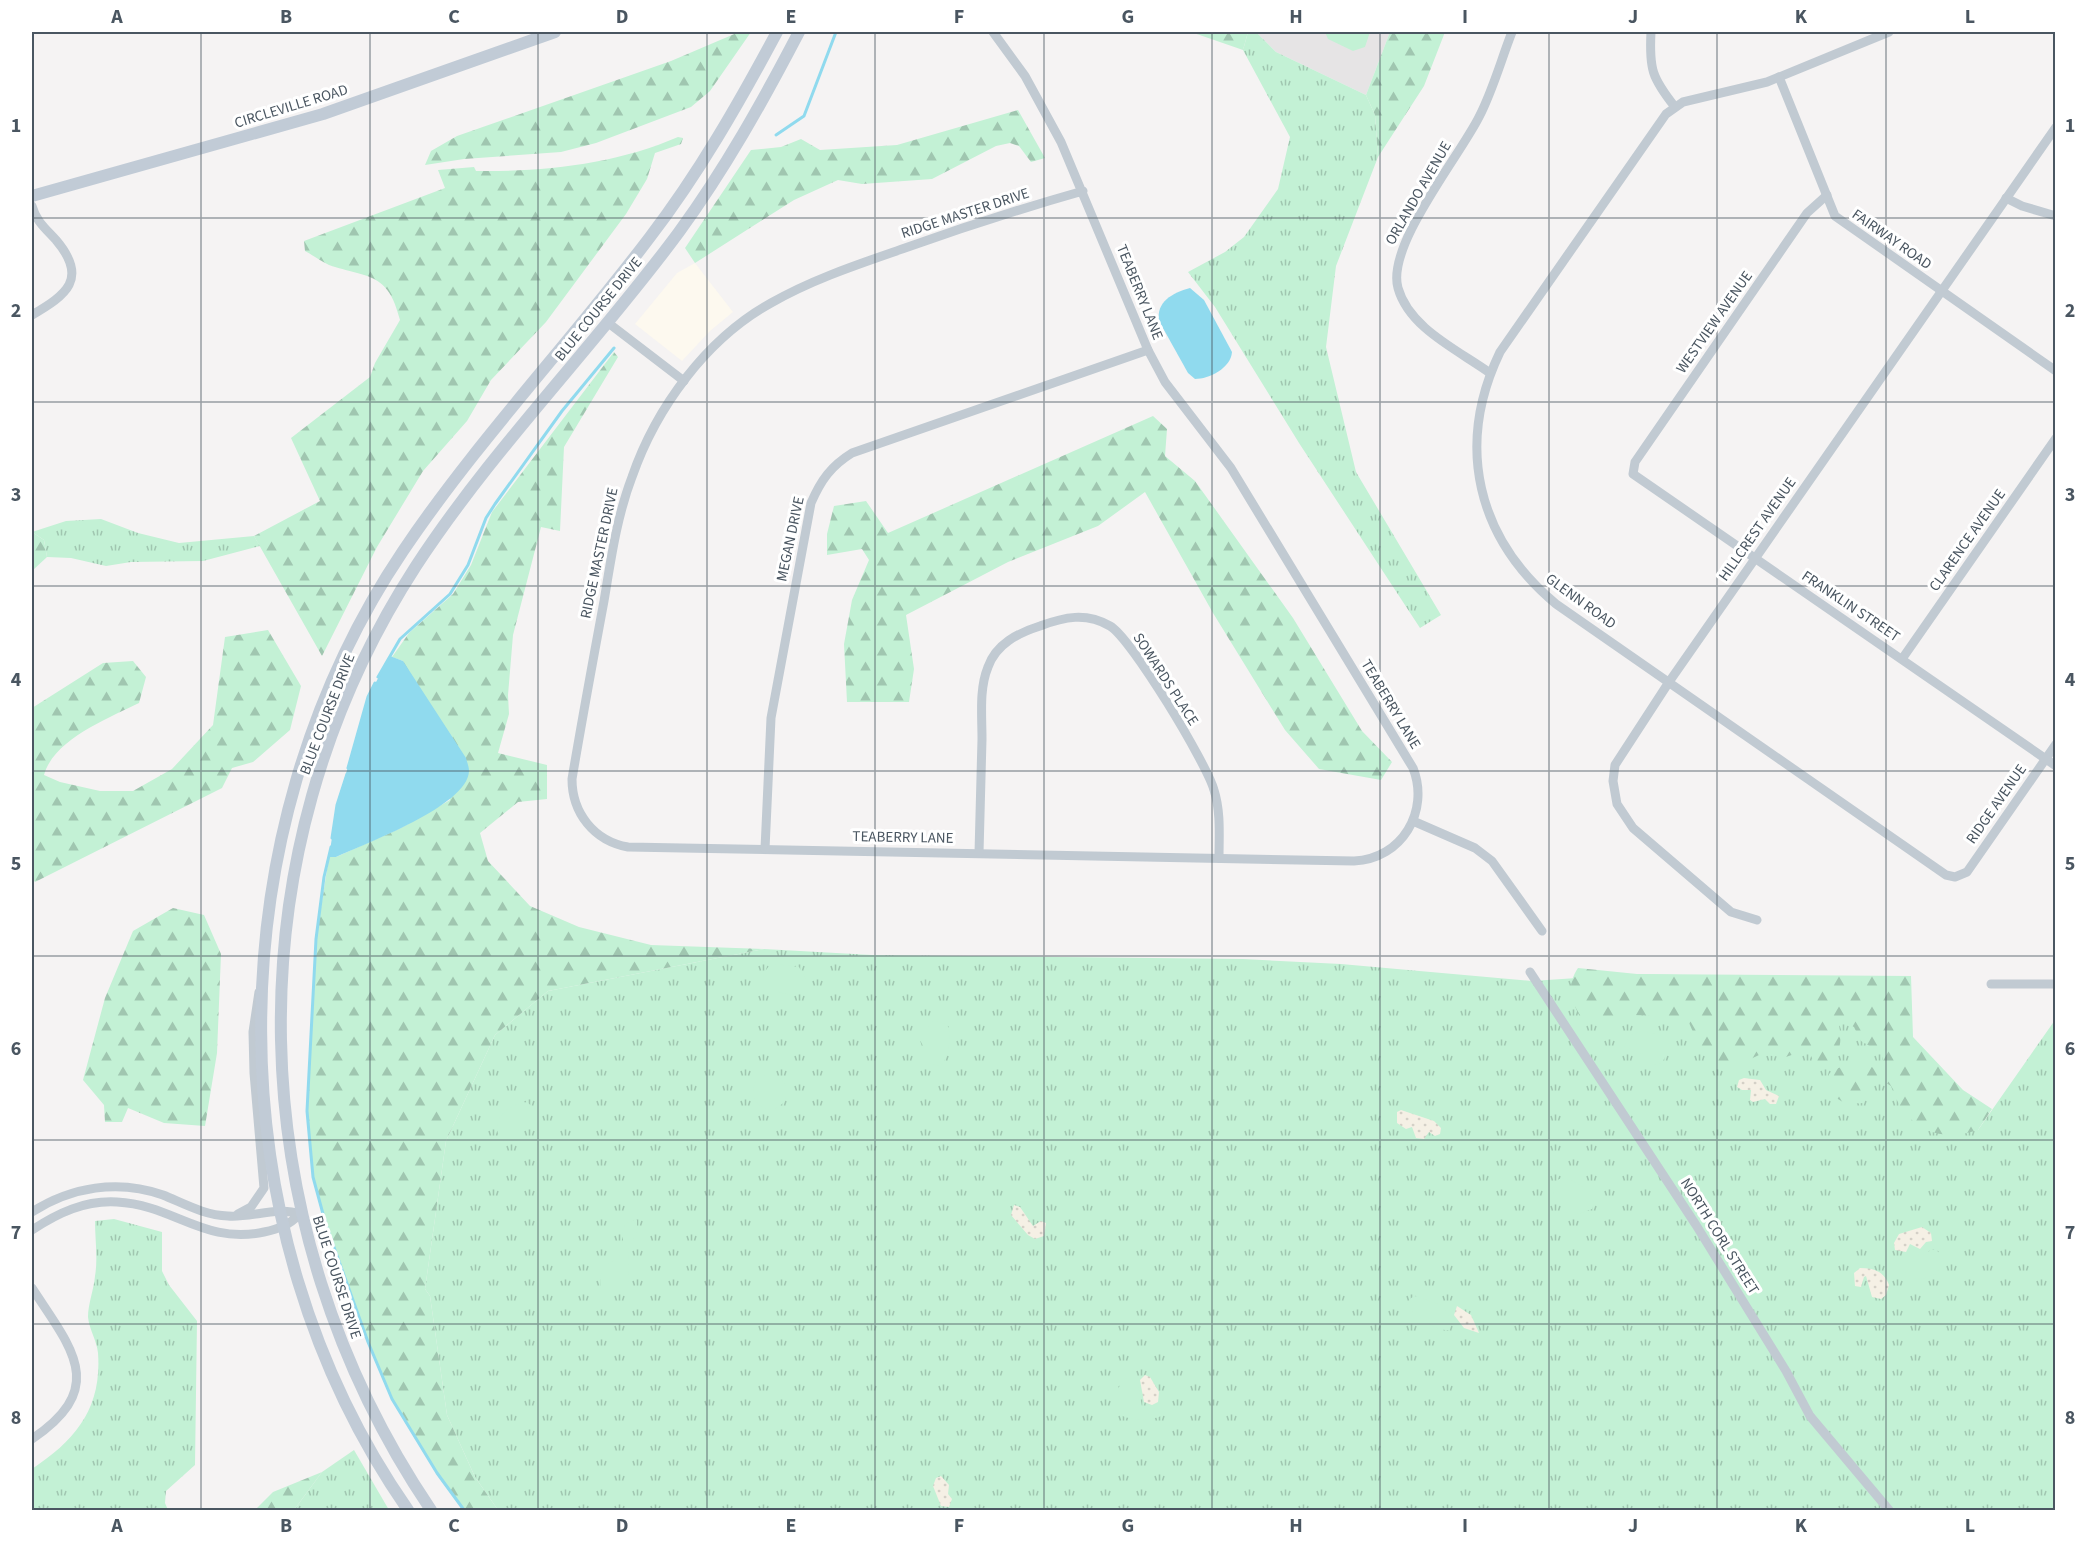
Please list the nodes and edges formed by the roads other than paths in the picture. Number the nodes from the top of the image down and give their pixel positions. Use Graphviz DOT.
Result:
graph roads {
  1 [pos="555,32"];
  2 [pos="777,32"];
  3 [pos="798,32"];
  4 [pos="993,32"];
  5 [pos="1512,32"];
  6 [pos="1652,32"];
  7 [pos="1888,32"];
  8 [pos="1779,77"];
  9 [pos="1675,107"];
  10 [pos="2055,127"];
  11 [pos="1083,191"];
  12 [pos="1827,195"];
  13 [pos="32,196"];
  14 [pos="2006,198"];
  15 [pos="32,207"];
  16 [pos="2055,216"];
  17 [pos="1941,291"];
  18 [pos="32,315"];
  19 [pos="607,321"];
  20 [pos="1148,350"];
  21 [pos="2055,371"];
  22 [pos="1490,373"];
  23 [pos="684,381"];
  24 [pos="2055,438"];
  25 [pos="1632,470"];
  26 [pos="1755,558"];
  27 [pos="1902,659"];
  28 [pos="1669,682"];
  29 [pos="2055,744"];
  30 [pos="2045,759"];
  31 [pos="2055,766"];
  32 [pos="1413,821"];
  33 [pos="765,849"];
  34 [pos="979,853"];
  35 [pos="1219,858"];
  36 [pos="1958,876"];
  37 [pos="1756,920"];
  38 [pos="1542,931"];
  39 [pos="263,961"];
  40 [pos="1530,972"];
  41 [pos="1991,984"];
  42 [pos="2055,984"];
  43 [pos="280,1211"];
  44 [pos="32,1212"];
  45 [pos="300,1214"];
  46 [pos="230,1217"];
  47 [pos="284,1227"];
  48 [pos="32,1230"];
  49 [pos="32,1288"];
  50 [pos="32,1439"];
  51 [pos="408,1510"];
  52 [pos="431,1510"];
  53 [pos="1889,1510"];
  1 -- 13 [label="main road, CIRCLEVILLE ROAD"];
  2 -- 39 [label="main road, BLUE COURSE DRIVE"];
  3 -- 19 [label="main road, BLUE COURSE DRIVE"];
  4 -- 11 [label="street, TEABERRY LANE"];
  5 -- 22 [label="street, ORLANDO AVENUE"];
  6 -- 9 [label="street"];
  7 -- 8 [label="street"];
  8 -- 9 [label="street"];
  8 -- 12 [label="street, FAIRWAY ROAD"];
  9 -- 22 [label="street, GLENN ROAD"];
  10 -- 14 [label="street, HILLCREST AVENUE"];
  11 -- 20 [label="street, TEABERRY LANE"];
  11 -- 23 [label="street, RIDGE MASTER DRIVE"];
  12 -- 17 [label="street, FAIRWAY ROAD"];
  12 -- 25 [label="street, WESTVIEW AVENUE"];
  14 -- 16 [label="street"];
  14 -- 17 [label="street, HILLCREST AVENUE"];
  15 -- 18 [label="street"];
  17 -- 21 [label="street, FAIRWAY ROAD"];
  17 -- 26 [label="street, HILLCREST AVENUE"];
  19 -- 23 [label="street"];
  19 -- 45 [label="main road, BLUE COURSE DRIVE"];
  20 -- 32 [label="street, TEABERRY LANE"];
  20 -- 33 [label="street, MEGAN DRIVE"];
  22 -- 28 [label="street, GLENN ROAD"];
  23 -- 33 [label="street, RIDGE MASTER DRIVE"];
  24 -- 27 [label="street, CLARENCE AVENUE"];
  25 -- 26 [label="street, FRANKLIN STREET"];
  26 -- 27 [label="street, FRANKLIN STREET"];
  26 -- 28 [label="street, HILLCREST AVENUE"];
  27 -- 30 [label="street, FRANKLIN STREET"];
  28 -- 36 [label="street, GLENN ROAD"];
  28 -- 37 [label="street, HILLCREST AVENUE"];
  29 -- 30 [label="street, RIDGE AVENUE"];
  30 -- 31 [label="street, FRANKLIN STREET"];
  30 -- 36 [label="street, RIDGE AVENUE"];
  32 -- 35 [label="street, TEABERRY LANE"];
  32 -- 38 [label="street"];
  33 -- 34 [label="street, TEABERRY LANE"];
  34 -- 35 [label="street, TEABERRY LANE"];
  34 -- 35 [label="street, SOWARDS PLACE"];
  39 -- 43 [label="main road, BLUE COURSE DRIVE"];
  39 -- 46 [label="street"];
  40 -- 53 [label="street, NORTH CORL STREET"];
  41 -- 42 [label="street"];
  43 -- 45 [label="street"];
  43 -- 46 [label="street"];
  43 -- 47 [label="main road, BLUE COURSE DRIVE"];
  44 -- 46 [label="street"];
  45 -- 47 [label="street"];
  45 -- 52 [label="main road, BLUE COURSE DRIVE"];
  47 -- 48 [label="street"];
  47 -- 51 [label="main road, BLUE COURSE DRIVE"];
  49 -- 50 [label="street"];
}
